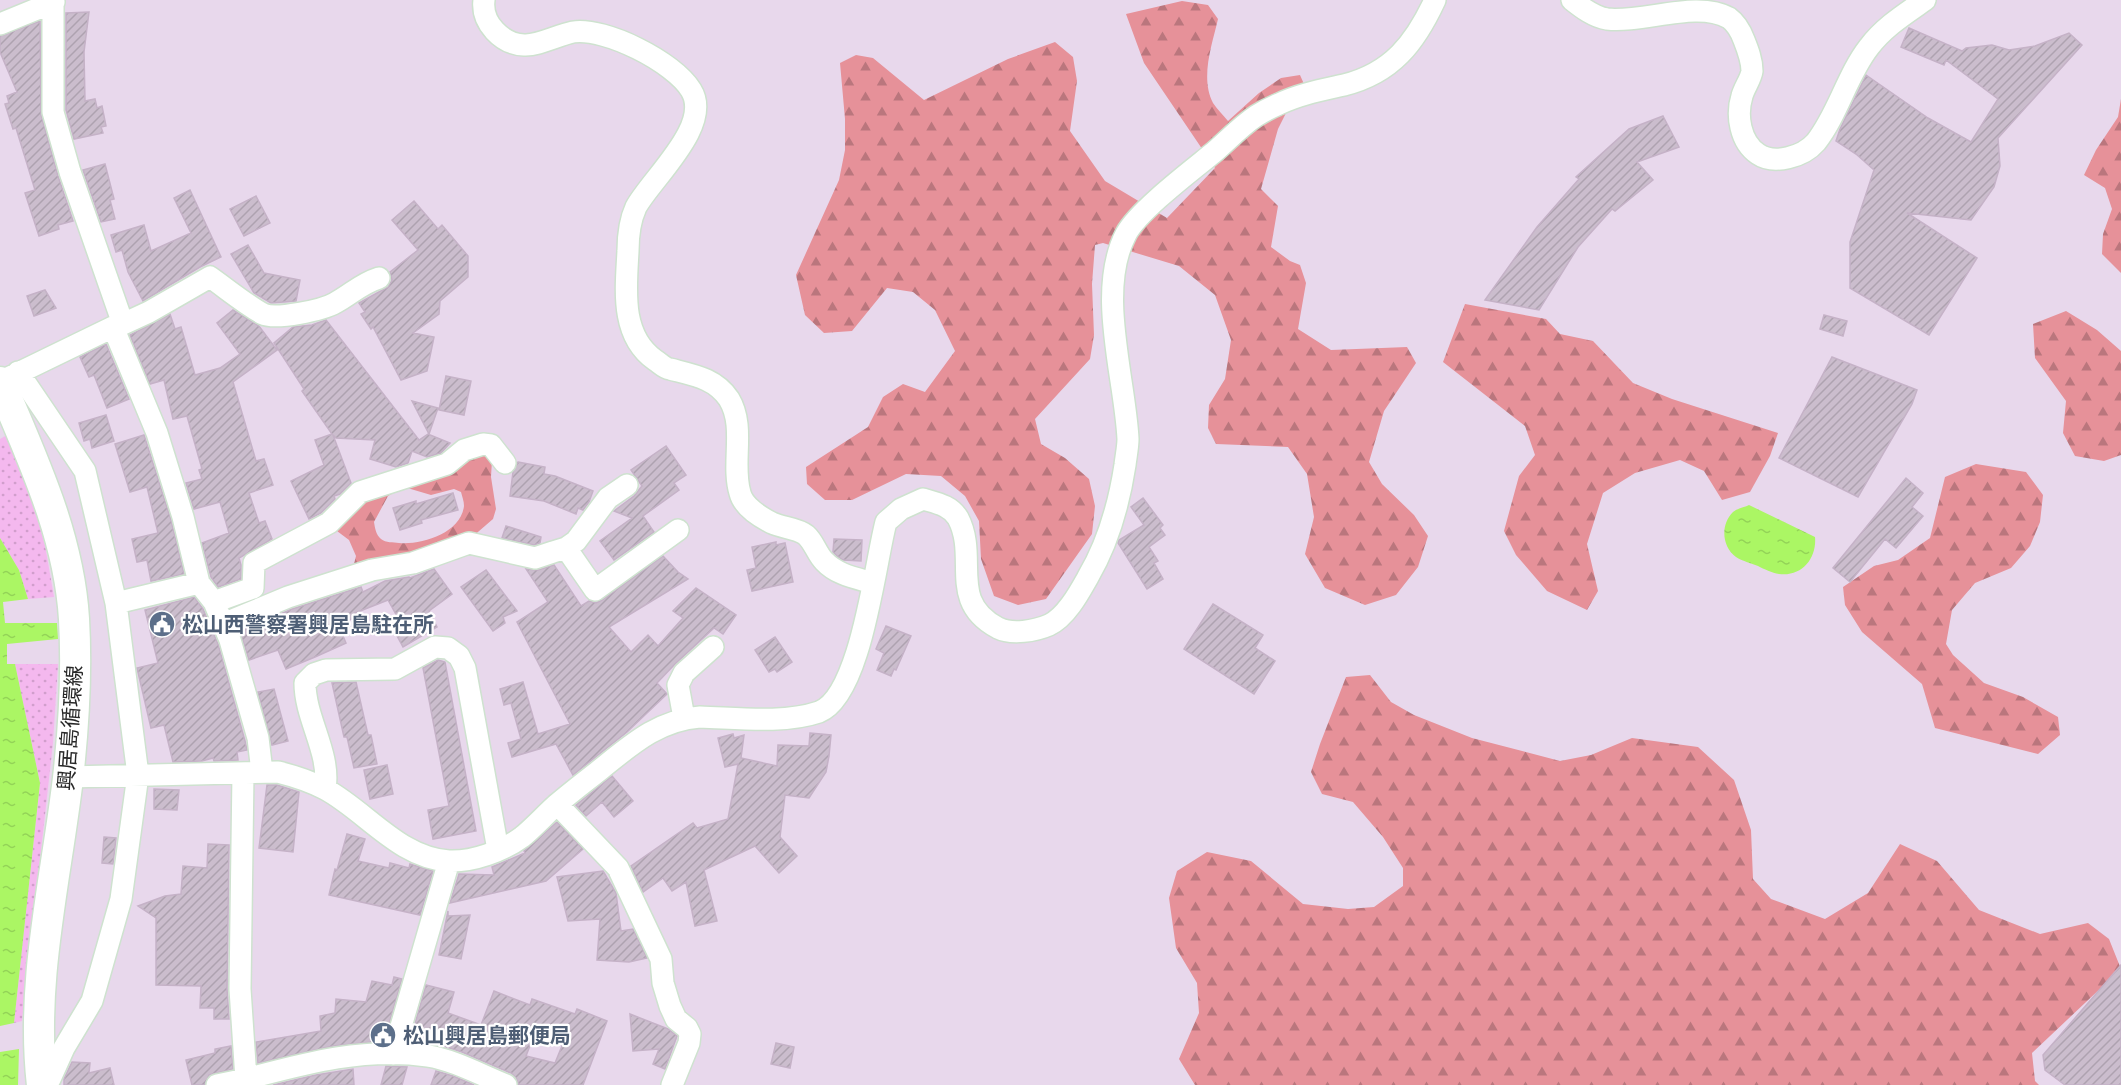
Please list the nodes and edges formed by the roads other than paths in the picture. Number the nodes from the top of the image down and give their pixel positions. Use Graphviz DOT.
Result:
graph roads {
  1 [pos="484,0"];
  2 [pos="1435,0"];
  3 [pos="1572,0"];
  4 [pos="1925,0"];
  5 [pos="53,1"];
  6 [pos="0,24"];
  7 [pos="379,278"];
  8 [pos="118,326"];
  9 [pos="9,377"];
  10 [pos="505,463"];
  11 [pos="627,485"];
  12 [pos="678,530"];
  13 [pos="567,548"];
  14 [pos="199,583"];
  15 [pos="873,583"];
  16 [pos="214,602"];
  17 [pos="116,603"];
  18 [pos="223,624"];
  19 [pos="713,647"];
  20 [pos="684,718"];
  21 [pos="253,772"];
  22 [pos="138,775"];
  23 [pos="68,777"];
  24 [pos="325,789"];
  25 [pos="557,804"];
  26 [pos="498,850"];
  27 [pos="449,861"];
  28 [pos="393,1054"];
  29 [pos="246,1079"];
  30 [pos="42,1084"];
  31 [pos="217,1085"];
  32 [pos="506,1085"];
  33 [pos="672,1085"];
  1 -- 15 [label="street"];
  2 -- 15 [label="street"];
  3 -- 4 [label="street"];
  5 -- 6 [label="street"];
  5 -- 8 [label="street"];
  7 -- 8 [label="street"];
  8 -- 9 [label="street"];
  8 -- 14 [label="street"];
  9 -- 17 [label="street"];
  9 -- 23 [label="main road, 興居島循環線"];
  10 -- 16 [label="street"];
  11 -- 13 [label="street"];
  12 -- 13 [label="street"];
  13 -- 18 [label="street"];
  14 -- 16 [label="street"];
  14 -- 17 [label="street"];
  15 -- 20 [label="street"];
  16 -- 18 [label="street"];
  17 -- 22 [label="street"];
  18 -- 21 [label="street"];
  19 -- 20 [label="street"];
  20 -- 25 [label="street"];
  21 -- 22 [label="street"];
  21 -- 24 [label="street"];
  21 -- 29 [label="street"];
  22 -- 23 [label="street"];
  22 -- 30 [label="street"];
  23 -- 30 [label="main road, 興居島循環線"];
  24 -- 26 [label="street"];
  24 -- 27 [label="street"];
  25 -- 26 [label="street"];
  25 -- 33 [label="street"];
  26 -- 27 [label="street"];
  27 -- 28 [label="street"];
  28 -- 29 [label="street"];
  28 -- 32 [label="street"];
  29 -- 31 [label="street"];
}
